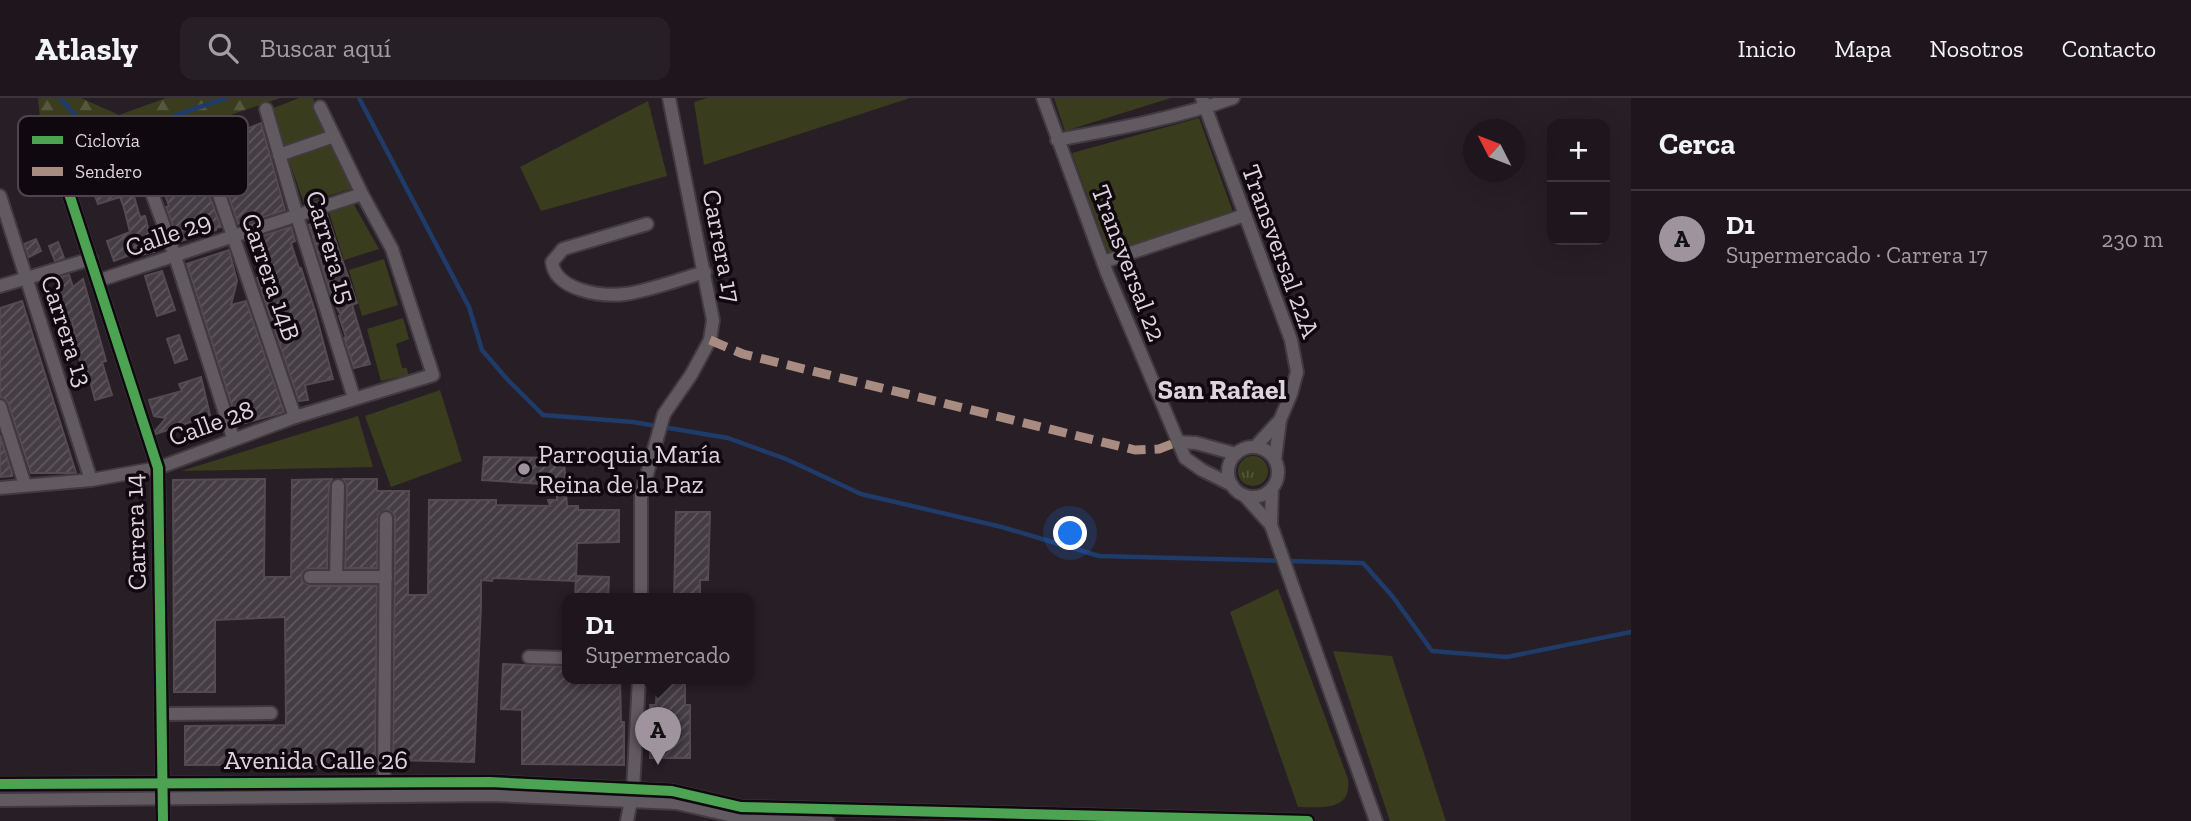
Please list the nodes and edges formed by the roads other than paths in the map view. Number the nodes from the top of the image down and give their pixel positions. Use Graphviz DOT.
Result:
graph roads {
  1 [pos="668,98"];
  2 [pos="1043,98"];
  3 [pos="1233,98"];
  4 [pos="1203,103"];
  5 [pos="320,107"];
  6 [pos="266,109"];
  7 [pos="334,136"];
  8 [pos="1057,140"];
  9 [pos="279,155"];
  10 [pos="362,194"];
  11 [pos="0,196"];
  12 [pos="70,196"];
  13 [pos="153,196"];
  14 [pos="220,196"];
  15 [pos="1245,215"];
  16 [pos="297,216"];
  17 [pos="647,224"];
  18 [pos="233,236"];
  19 [pos="174,256"];
  20 [pos="91,259"];
  21 [pos="1103,262"];
  22 [pos="705,272"];
  23 [pos="26,278"];
  24 [pos="97,281"];
  25 [pos="0,286"];
  26 [pos="354,398"];
  27 [pos="0,406"];
  28 [pos="295,417"];
  29 [pos="1280,420"];
  30 [pos="233,438"];
  31 [pos="1177,442"];
  32 [pos="1255,447"];
  33 [pos="1236,454"];
  34 [pos="1275,459"];
  35 [pos="158,468"];
  36 [pos="91,480"];
  37 [pos="24,485"];
  38 [pos="1232,485"];
  39 [pos="338,486"];
  40 [pos="0,488"];
  41 [pos="1272,488"];
  42 [pos="1244,495"];
  43 [pos="386,518"];
  44 [pos="1271,525"];
  45 [pos="310,577"];
  46 [pos="336,577"];
  47 [pos="386,577"];
  48 [pos="641,593"];
  49 [pos="529,657"];
  50 [pos="562,658"];
  51 [pos="639,684"];
  52 [pos="271,713"];
  53 [pos="162,714"];
  54 [pos="384,783"];
  55 [pos="0,784"];
  56 [pos="163,784"];
  57 [pos="631,795"];
  58 [pos="163,799"];
  59 [pos="0,800"];
  60 [pos="163,821"];
  61 [pos="627,821"];
  62 [pos="828,821"];
  63 [pos="1308,821"];
  64 [pos="1376,821"];
  1 -- 22 [label="street, Carrera 17"];
  2 -- 8 [label="street, Transversal 22"];
  3 -- 4 [label="street"];
  4 -- 8 [label="street"];
  4 -- 15 [label="street, Transversal 22A"];
  5 -- 7 [label="street"];
  6 -- 9 [label="street, Carrera 15"];
  7 -- 9 [label="street"];
  7 -- 10 [label="street"];
  8 -- 21 [label="street, Transversal 22"];
  9 -- 16 [label="street, Carrera 15"];
  10 -- 16 [label="street, Calle 29"];
  10 -- 26 [label="street, Calle 28"];
  11 -- 23 [label="street, Carrera 13"];
  12 -- 20 [label="street, Carrera 14"];
  13 -- 19 [label="street"];
  14 -- 18 [label="street, Carrera 14B"];
  15 -- 21 [label="street"];
  15 -- 29 [label="street, Transversal 22A"];
  16 -- 18 [label="street, Calle 29"];
  16 -- 26 [label="street, Carrera 15"];
  17 -- 22 [label="street"];
  18 -- 19 [label="street, Calle 29"];
  18 -- 28 [label="street, Carrera 14B"];
  19 -- 24 [label="street, Calle 29"];
  19 -- 30 [label="street"];
  20 -- 23 [label="street, Calle 29"];
  20 -- 24 [label="street, Carrera 14"];
  21 -- 31 [label="street, Transversal 22"];
  22 -- 48 [label="street, Carrera 17"];
  23 -- 25 [label="street, Calle 29"];
  23 -- 36 [label="street, Carrera 13"];
  24 -- 35 [label="street, Carrera 14"];
  26 -- 28 [label="street, Calle 28"];
  27 -- 37 [label="street"];
  28 -- 30 [label="street, Calle 28"];
  29 -- 32 [label="street"];
  29 -- 34 [label="street"];
  30 -- 35 [label="street, Calle 28"];
  31 -- 33 [label="street"];
  31 -- 38 [label="street, Transversal 22"];
  32 -- 33 [label="street"];
  32 -- 34 [label="street"];
  33 -- 38 [label="street"];
  34 -- 41 [label="street"];
  35 -- 36 [label="street, Calle 28"];
  35 -- 53 [label="street, Carrera 14"];
  36 -- 37 [label="street, Calle 28"];
  37 -- 40 [label="street, Calle 28"];
  38 -- 42 [label="street"];
  39 -- 46 [label="street"];
  41 -- 42 [label="street"];
  41 -- 44 [label="street"];
  42 -- 44 [label="street"];
  43 -- 47 [label="street"];
  44 -- 64 [label="street"];
  45 -- 46 [label="street"];
  46 -- 47 [label="street"];
  47 -- 54 [label="street"];
  49 -- 50 [label="street"];
  51 -- 57 [label="street"];
  52 -- 53 [label="street"];
  53 -- 56 [label="street, Carrera 14"];
  54 -- 56 [label="street, Avenida Calle 26"];
  54 -- 57 [label="street, Avenida Calle 26"];
  55 -- 56 [label="street, Avenida Calle 26"];
  56 -- 58 [label="street, Carrera 14"];
  57 -- 58 [label="street, Avenida Calle 26"];
  57 -- 61 [label="street"];
  57 -- 62 [label="street"];
  57 -- 63 [label="street"];
  58 -- 59 [label="street, Avenida Calle 26"];
  58 -- 60 [label="street, Carrera 14"];
}
